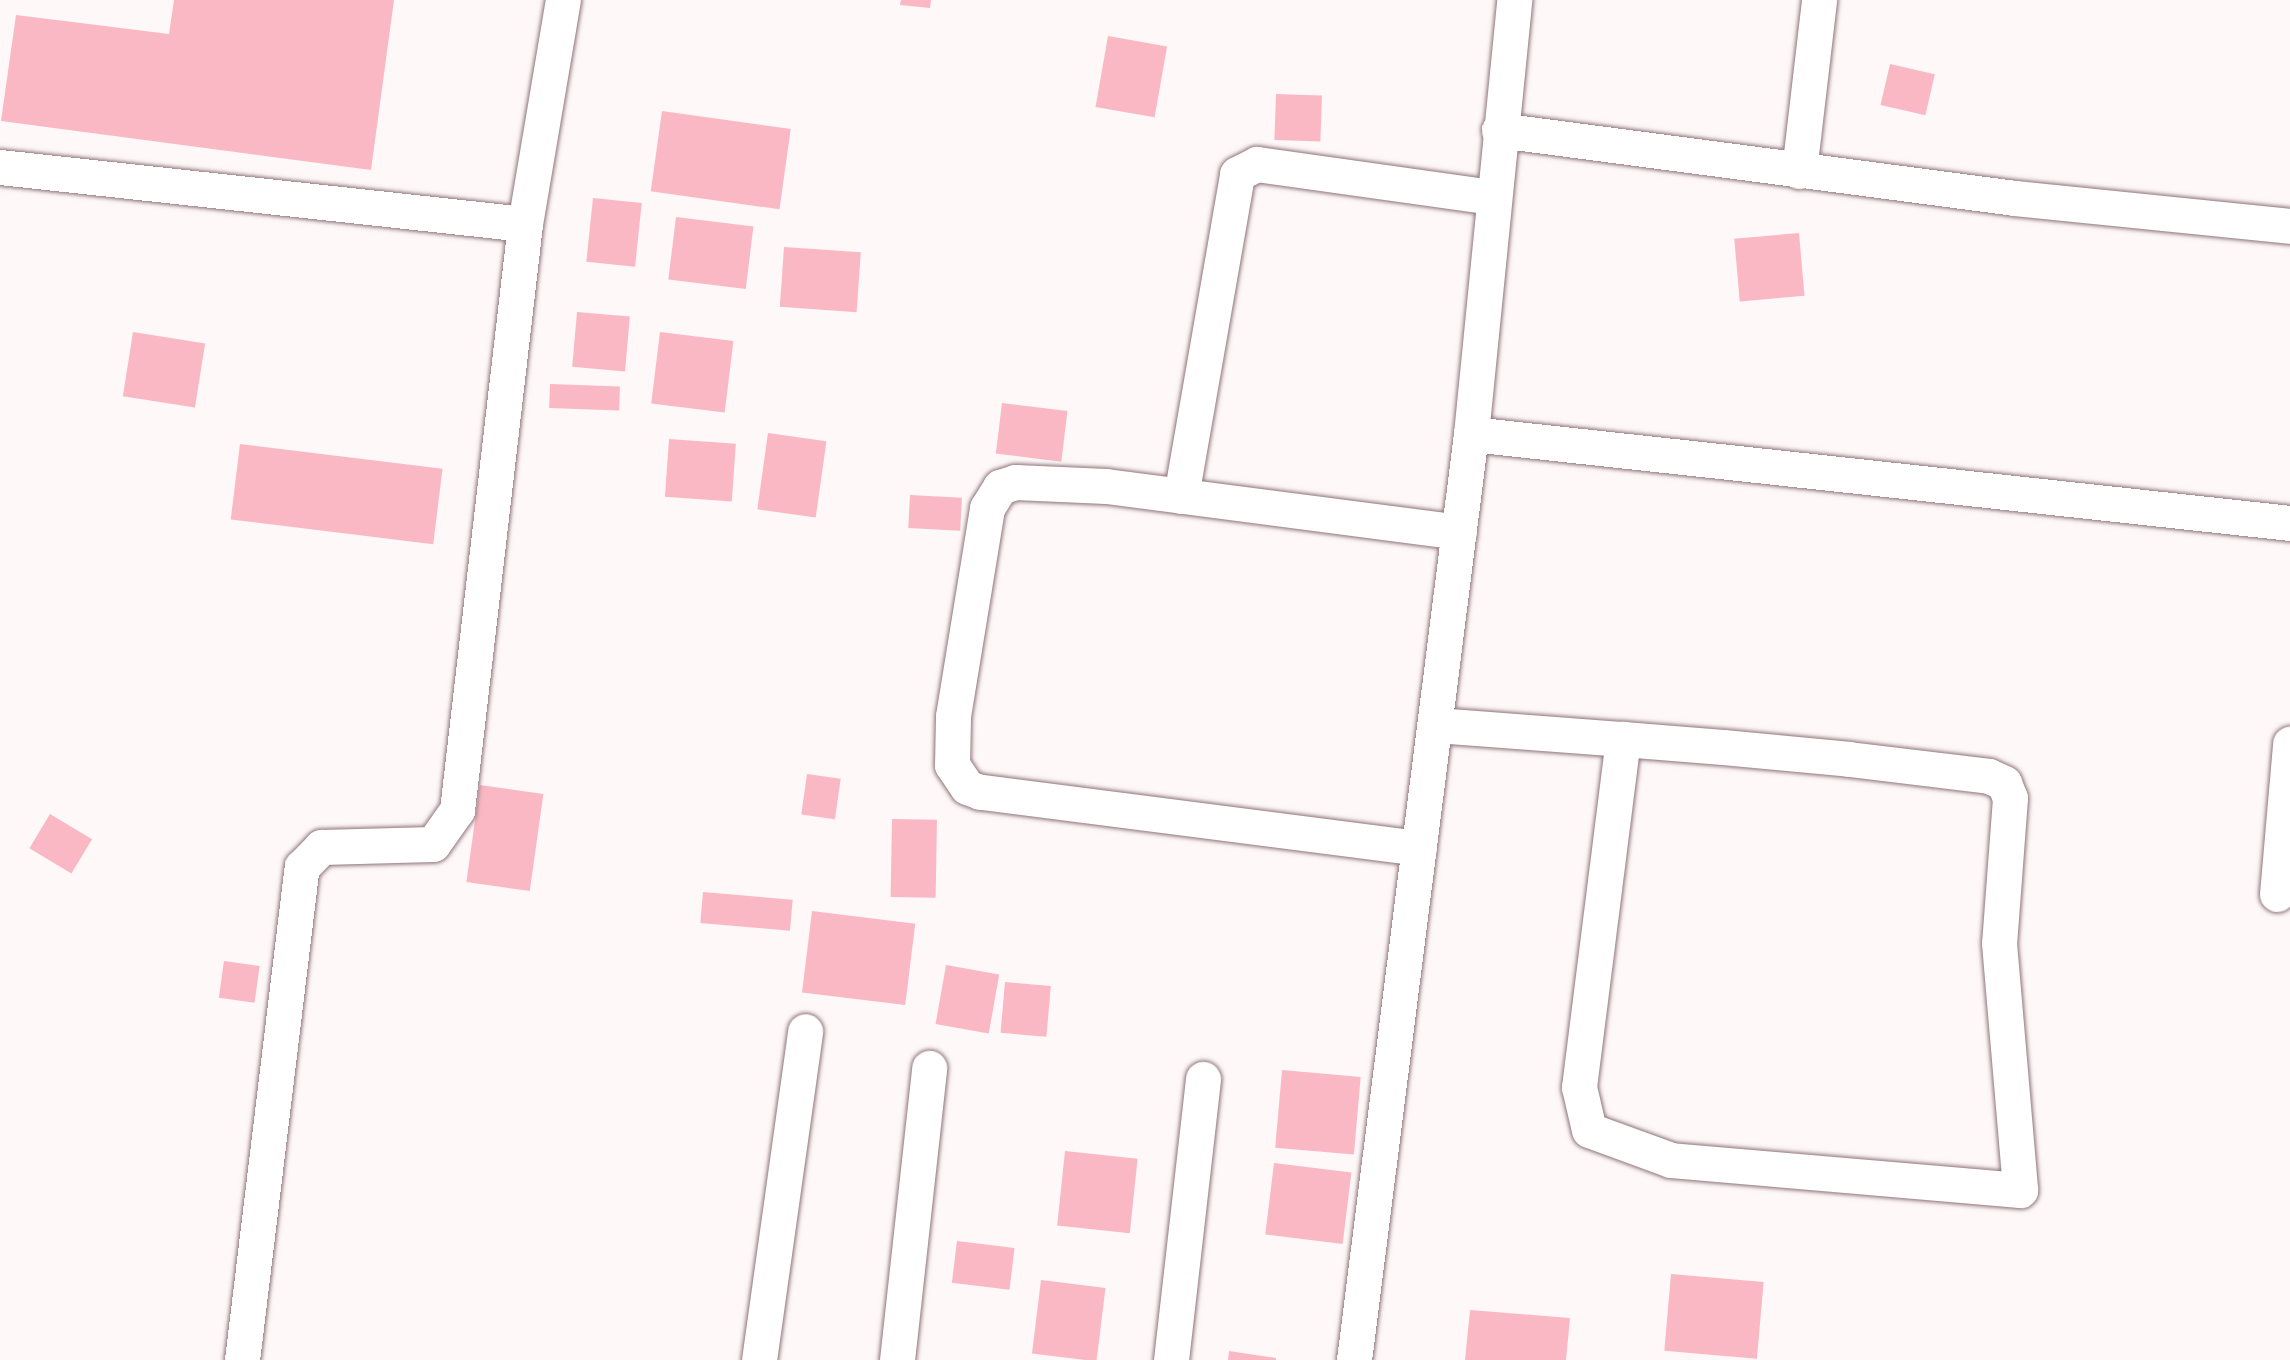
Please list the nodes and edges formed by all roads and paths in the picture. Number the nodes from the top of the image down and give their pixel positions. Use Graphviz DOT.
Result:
graph roads {
  1 [pos="562,0"];
  2 [pos="1514,0"];
  3 [pos="1818,0"];
  4 [pos="1499,130"];
  5 [pos="0,167"];
  6 [pos="1799,171"];
  7 [pos="1491,197"];
  8 [pos="524,224"];
  9 [pos="2290,226"];
  10 [pos="1470,434"];
  11 [pos="1181,496"];
  12 [pos="2290,523"];
  13 [pos="1458,532"];
  14 [pos="1436,725"];
  15 [pos="1623,739"];
  16 [pos="2290,744"];
  17 [pos="1419,848"];
  18 [pos="2277,894"];
  19 [pos="804,1031"];
  20 [pos="929,1068"];
  21 [pos="1203,1078"];
  22 [pos="242,1360"];
  23 [pos="759,1360"];
  24 [pos="897,1360"];
  25 [pos="1171,1360"];
  26 [pos="1354,1360"];
  1 -- 8 [label="street"];
  2 -- 4 [label="street"];
  3 -- 6 [label="street"];
  4 -- 6 [label="street"];
  4 -- 7 [label="street"];
  5 -- 8 [label="street"];
  6 -- 9 [label="street"];
  7 -- 10 [label="street"];
  7 -- 11 [label="street"];
  8 -- 22 [label="street"];
  10 -- 12 [label="street"];
  10 -- 13 [label="street"];
  11 -- 13 [label="street"];
  11 -- 17 [label="street"];
  13 -- 14 [label="street"];
  14 -- 15 [label="street"];
  14 -- 17 [label="street"];
  15 -- 15 [label="street"];
  16 -- 18 [label="street"];
  17 -- 26 [label="street"];
  19 -- 23 [label="street"];
  20 -- 24 [label="street"];
  21 -- 25 [label="street"];
}
